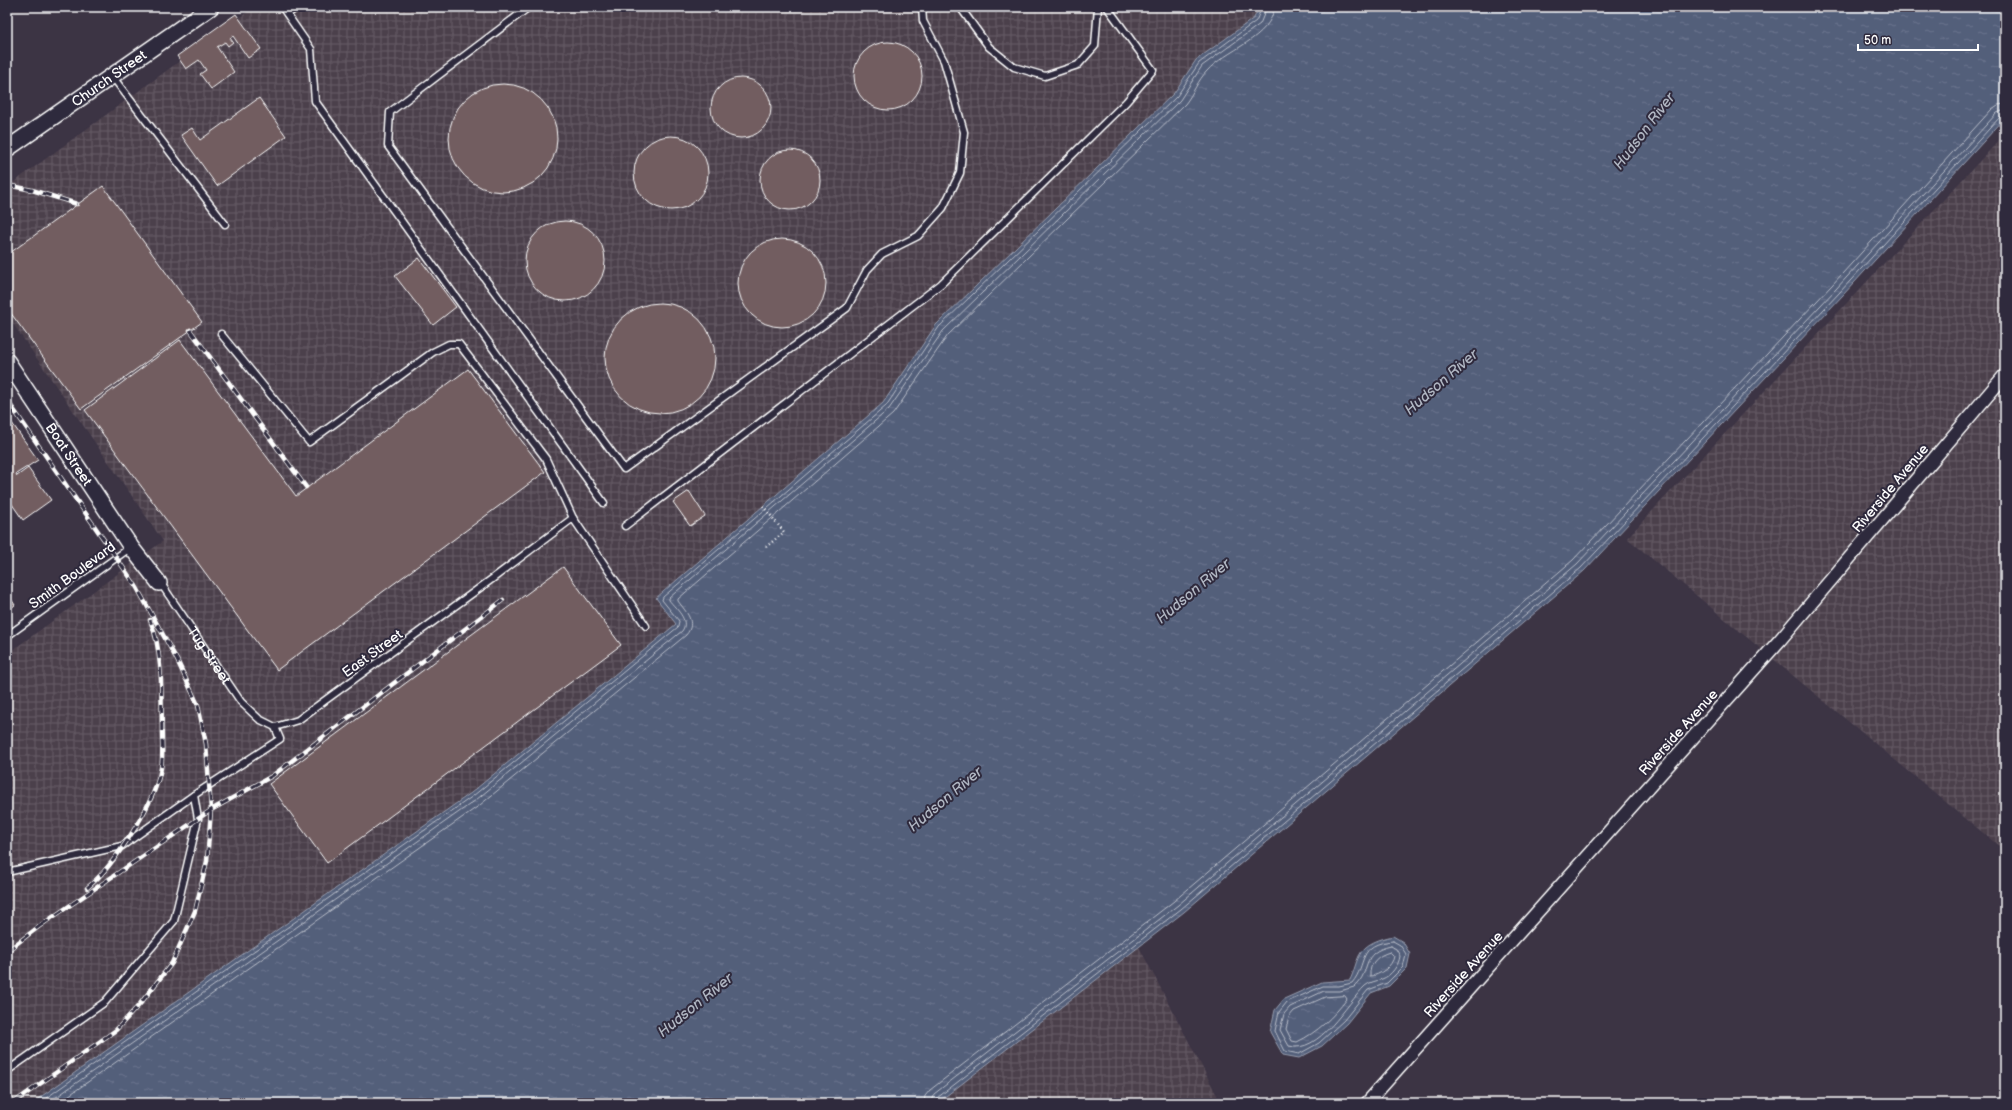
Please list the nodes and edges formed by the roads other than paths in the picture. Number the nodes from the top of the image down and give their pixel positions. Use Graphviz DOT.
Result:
graph roads {
  1 [pos="211,7"];
  2 [pos="282,7"];
  3 [pos="298,7"];
  4 [pos="529,7"];
  5 [pos="922,7"];
  6 [pos="960,7"];
  7 [pos="1098,7"];
  8 [pos="1107,7"];
  9 [pos="287,14"];
  10 [pos="112,76"];
  11 [pos="7,149"];
  12 [pos="224,224"];
  13 [pos="221,334"];
  14 [pos="7,361"];
  15 [pos="2005,375"];
  16 [pos="604,503"];
  17 [pos="573,518"];
  18 [pos="625,526"];
  19 [pos="131,547"];
  20 [pos="162,586"];
  21 [pos="646,626"];
  22 [pos="7,636"];
  23 [pos="275,727"];
  24 [pos="194,795"];
  25 [pos="7,872"];
  26 [pos="7,1071"];
  27 [pos="1367,1103"];
  1 -- 10 [label="street, Church Street"];
  2 -- 9 [label="lane"];
  3 -- 9 [label="lane"];
  4 -- 5 [label="lane"];
  6 -- 7 [label="lane"];
  8 -- 18 [label="lane"];
  9 -- 16 [label="lane"];
  10 -- 11 [label="street, Church Street"];
  10 -- 12 [label="lane"];
  13 -- 17 [label="lane"];
  14 -- 19 [label="street, Boat Street"];
  15 -- 27 [label="street, Riverside Avenue"];
  17 -- 21 [label="lane"];
  17 -- 23 [label="lane, East Street"];
  19 -- 20 [label="street, Tug Street"];
  19 -- 22 [label="lane, Smith Boulevard"];
  20 -- 23 [label="lane, Tug Street"];
  23 -- 24 [label="lane"];
  24 -- 25 [label="lane"];
  24 -- 26 [label="lane"];
}
